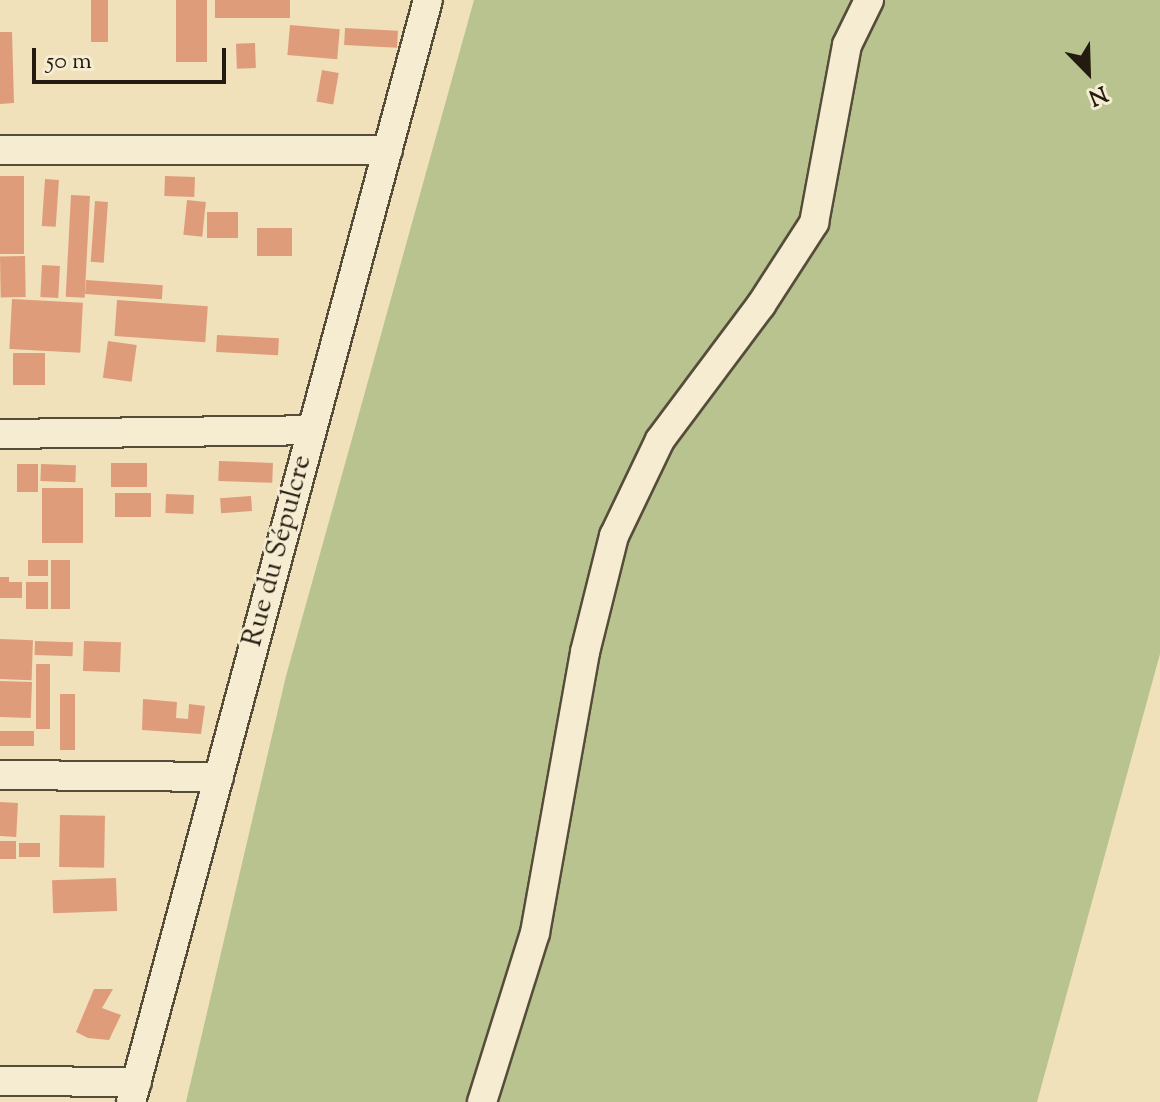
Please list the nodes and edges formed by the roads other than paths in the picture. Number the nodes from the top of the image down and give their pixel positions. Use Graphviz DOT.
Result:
graph roads {
  1 [pos="428,0"];
  2 [pos="869,0"];
  3 [pos="0,150"];
  4 [pos="388,150"];
  5 [pos="309,430"];
  6 [pos="0,434"];
  7 [pos="0,775"];
  8 [pos="219,777"];
  9 [pos="0,1081"];
  10 [pos="134,1092"];
  11 [pos="482,1102"];
  1 -- 4 [label="street, Rue du Sépulcre"];
  2 -- 11 [label="street"];
  3 -- 4 [label="street"];
  4 -- 5 [label="street, Rue du Sépulcre"];
  5 -- 6 [label="street"];
  5 -- 8 [label="street, Rue du Sépulcre"];
  7 -- 8 [label="street"];
  8 -- 10 [label="street, Rue du Sépulcre"];
  9 -- 10 [label="street"];
}
